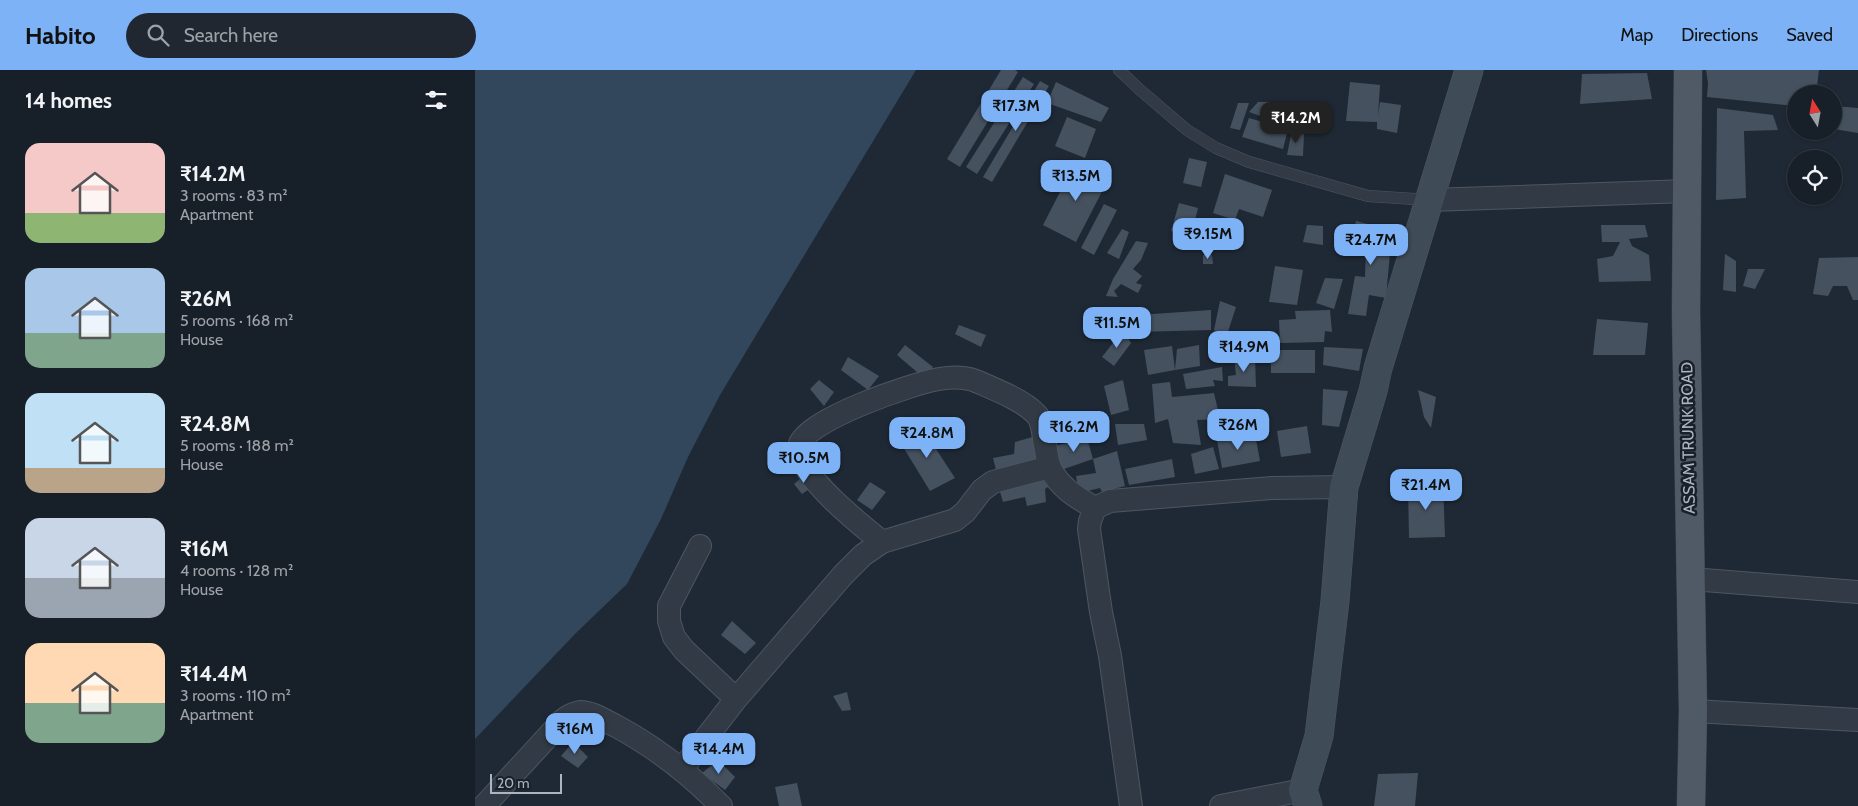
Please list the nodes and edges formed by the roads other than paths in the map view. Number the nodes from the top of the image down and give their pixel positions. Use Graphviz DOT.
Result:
graph roads {
  1 [pos="1119,70"];
  2 [pos="1469,70"];
  3 [pos="1687,70"];
  4 [pos="1687,191"];
  5 [pos="1430,200"];
  6 [pos="1050,467"];
  7 [pos="1344,487"];
  8 [pos="1095,508"];
  9 [pos="882,542"];
  10 [pos="700,546"];
  11 [pos="1691,579"];
  12 [pos="1858,592"];
  13 [pos="736,699"];
  14 [pos="1693,710"];
  15 [pos="1858,720"];
  16 [pos="682,769"];
  17 [pos="1306,798"];
  18 [pos="484,806"];
  19 [pos="721,806"];
  20 [pos="1131,806"];
  21 [pos="1221,806"];
  22 [pos="1691,806"];
  1 -- 5 [label="lane"];
  2 -- 5 [label="street"];
  3 -- 4 [label="main road, ASSAM TRUNK ROAD"];
  4 -- 5 [label="street"];
  4 -- 11 [label="main road, ASSAM TRUNK ROAD"];
  5 -- 7 [label="street"];
  6 -- 8 [label="street"];
  6 -- 9 [label="street"];
  6 -- 9 [label="street"];
  7 -- 8 [label="street"];
  7 -- 17 [label="street"];
  8 -- 20 [label="street"];
  9 -- 13 [label="street"];
  10 -- 13 [label="street"];
  11 -- 12 [label="street"];
  11 -- 14 [label="main road, ASSAM TRUNK ROAD"];
  13 -- 16 [label="street"];
  14 -- 15 [label="street"];
  14 -- 22 [label="main road, ASSAM TRUNK ROAD"];
  16 -- 18 [label="street"];
  16 -- 19 [label="street"];
  17 -- 21 [label="street"];
}
